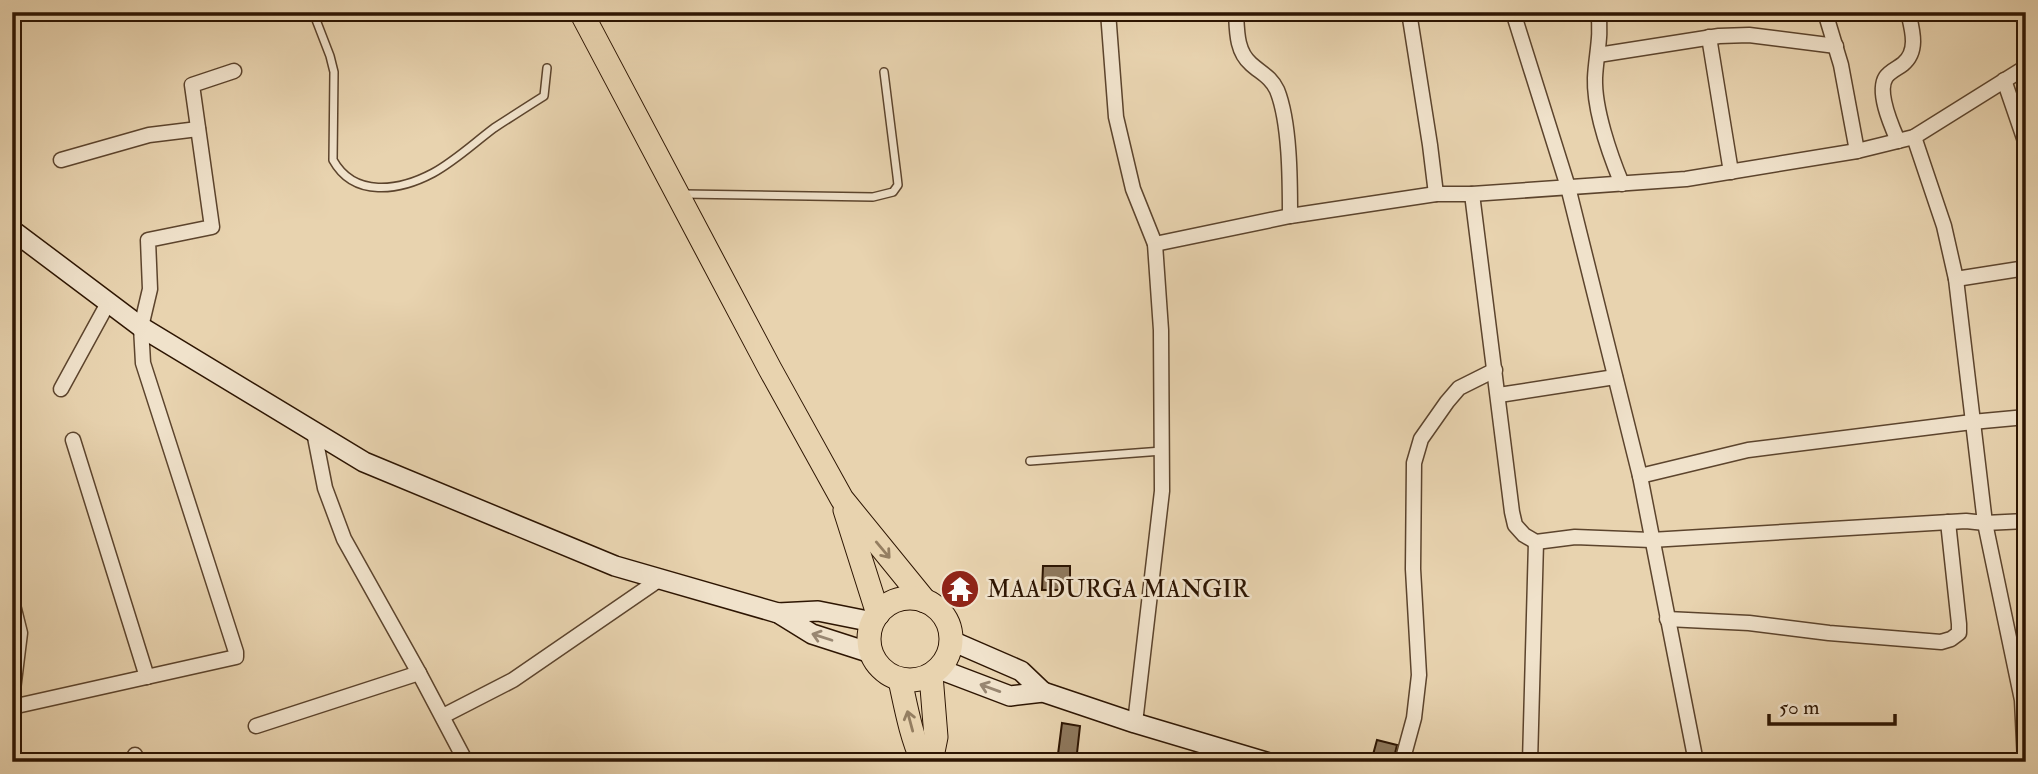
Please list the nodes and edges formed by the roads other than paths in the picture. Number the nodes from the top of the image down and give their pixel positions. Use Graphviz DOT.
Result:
graph roads {
  1 [pos="313,12"];
  2 [pos="566,12"];
  3 [pos="581,12"];
  4 [pos="594,12"];
  5 [pos="1108,12"];
  6 [pos="1236,12"];
  7 [pos="1409,12"];
  8 [pos="1513,12"];
  9 [pos="1598,12"];
  10 [pos="1825,12"];
  11 [pos="1908,12"];
  12 [pos="2021,12"];
  13 [pos="2026,25"];
  14 [pos="1709,37"];
  15 [pos="596,39"];
  16 [pos="1836,46"];
  17 [pos="1598,55"];
  18 [pos="2026,67"];
  19 [pos="547,68"];
  20 [pos="234,71"];
  21 [pos="884,72"];
  22 [pos="2004,80"];
  23 [pos="198,129"];
  24 [pos="1914,137"];
  25 [pos="1898,141"];
  26 [pos="2026,144"];
  27 [pos="1857,151"];
  28 [pos="61,160"];
  29 [pos="1731,172"];
  30 [pos="1622,184"];
  31 [pos="1568,187"];
  32 [pos="678,194"];
  33 [pos="1436,194"];
  34 [pos="1472,194"];
  35 [pos="1290,216"];
  36 [pos="12,230"];
  37 [pos="1155,244"];
  38 [pos="2026,268"];
  39 [pos="1956,279"];
  40 [pos="108,303"];
  41 [pos="141,327"];
  42 [pos="1495,370"];
  43 [pos="1615,377"];
  44 [pos="61,389"];
  45 [pos="1499,395"];
  46 [pos="2026,417"];
  47 [pos="1972,422"];
  48 [pos="314,432"];
  49 [pos="73,440"];
  50 [pos="1163,451"];
  51 [pos="1030,461"];
  52 [pos="1640,476"];
  53 [pos="842,499"];
  54 [pos="2026,520"];
  55 [pos="1948,522"];
  56 [pos="1985,523"];
  57 [pos="1651,540"];
  58 [pos="1536,542"];
  59 [pos="660,579"];
  60 [pos="12,601"];
  61 [pos="925,601"];
  62 [pos="778,613"];
  63 [pos="875,618"];
  64 [pos="1667,619"];
  65 [pos="952,641"];
  66 [pos="871,653"];
  67 [pos="935,672"];
  68 [pos="419,673"];
  69 [pos="147,677"];
  70 [pos="900,680"];
  71 [pos="1043,692"];
  72 [pos="12,698"];
  73 [pos="12,707"];
  74 [pos="443,716"];
  75 [pos="1135,723"];
  76 [pos="256,726"];
  77 [pos="466,762"];
  78 [pos="923,762"];
  79 [pos="931,762"];
  80 [pos="1266,762"];
  81 [pos="1402,762"];
  82 [pos="1530,762"];
  83 [pos="1696,762"];
  84 [pos="2025,762"];
  1 -- 19 [label="lane"];
  2 -- 15 [label="main road"];
  3 -- 15 [label="main road"];
  4 -- 15 [label="main road"];
  5 -- 37 [label="street"];
  6 -- 35 [label="street"];
  7 -- 33 [label="street"];
  8 -- 31 [label="street"];
  9 -- 17 [label="street"];
  10 -- 16 [label="street"];
  11 -- 25 [label="street"];
  12 -- 13 [label="street"];
  14 -- 16 [label="street"];
  14 -- 17 [label="street"];
  14 -- 29 [label="street"];
  15 -- 32 [label="main road"];
  16 -- 27 [label="street"];
  17 -- 30 [label="street"];
  18 -- 22 [label="street"];
  20 -- 23 [label="street"];
  21 -- 32 [label="lane"];
  22 -- 24 [label="street"];
  22 -- 26 [label="street"];
  23 -- 28 [label="street"];
  23 -- 41 [label="street"];
  24 -- 25 [label="street"];
  24 -- 39 [label="street"];
  25 -- 27 [label="street"];
  27 -- 29 [label="street"];
  29 -- 30 [label="street"];
  30 -- 31 [label="street"];
  31 -- 34 [label="street"];
  31 -- 43 [label="street"];
  32 -- 53 [label="main road"];
  33 -- 34 [label="street"];
  33 -- 35 [label="street"];
  34 -- 42 [label="street"];
  35 -- 37 [label="street"];
  36 -- 40 [label="main road"];
  37 -- 50 [label="street"];
  38 -- 39 [label="street"];
  39 -- 47 [label="street"];
  40 -- 41 [label="main road"];
  40 -- 44 [label="street"];
  41 -- 48 [label="main road"];
  41 -- 69 [label="street"];
  42 -- 45 [label="street"];
  42 -- 81 [label="street"];
  43 -- 45 [label="street"];
  43 -- 52 [label="street"];
  45 -- 58 [label="street"];
  46 -- 47 [label="street"];
  47 -- 52 [label="street"];
  47 -- 56 [label="street"];
  48 -- 59 [label="main road"];
  48 -- 68 [label="street"];
  49 -- 69 [label="street"];
  50 -- 51 [label="lane"];
  50 -- 75 [label="street"];
  52 -- 57 [label="street"];
  53 -- 61 [label="main road, one-way"];
  53 -- 63 [label="main road"];
  54 -- 56 [label="street"];
  55 -- 56 [label="street"];
  55 -- 57 [label="street"];
  55 -- 64 [label="street"];
  56 -- 84 [label="street"];
  57 -- 58 [label="street"];
  57 -- 64 [label="street"];
  58 -- 82 [label="street"];
  59 -- 62 [label="main road"];
  59 -- 74 [label="street"];
  60 -- 72 [label="street"];
  61 -- 63 [label="main road"];
  61 -- 65 [label="main road"];
  62 -- 63 [label="main road"];
  66 -- 62 [label="main road, one-way"];
  63 -- 66 [label="main road"];
  64 -- 83 [label="street"];
  65 -- 67 [label="main road"];
  65 -- 71 [label="main road"];
  66 -- 70 [label="main road"];
  67 -- 70 [label="main road"];
  71 -- 67 [label="main road, one-way"];
  67 -- 79 [label="main road"];
  68 -- 74 [label="street"];
  68 -- 76 [label="street"];
  69 -- 73 [label="street"];
  78 -- 70 [label="main road, one-way"];
  71 -- 75 [label="main road"];
  74 -- 77 [label="street"];
  75 -- 80 [label="main road"];
}
